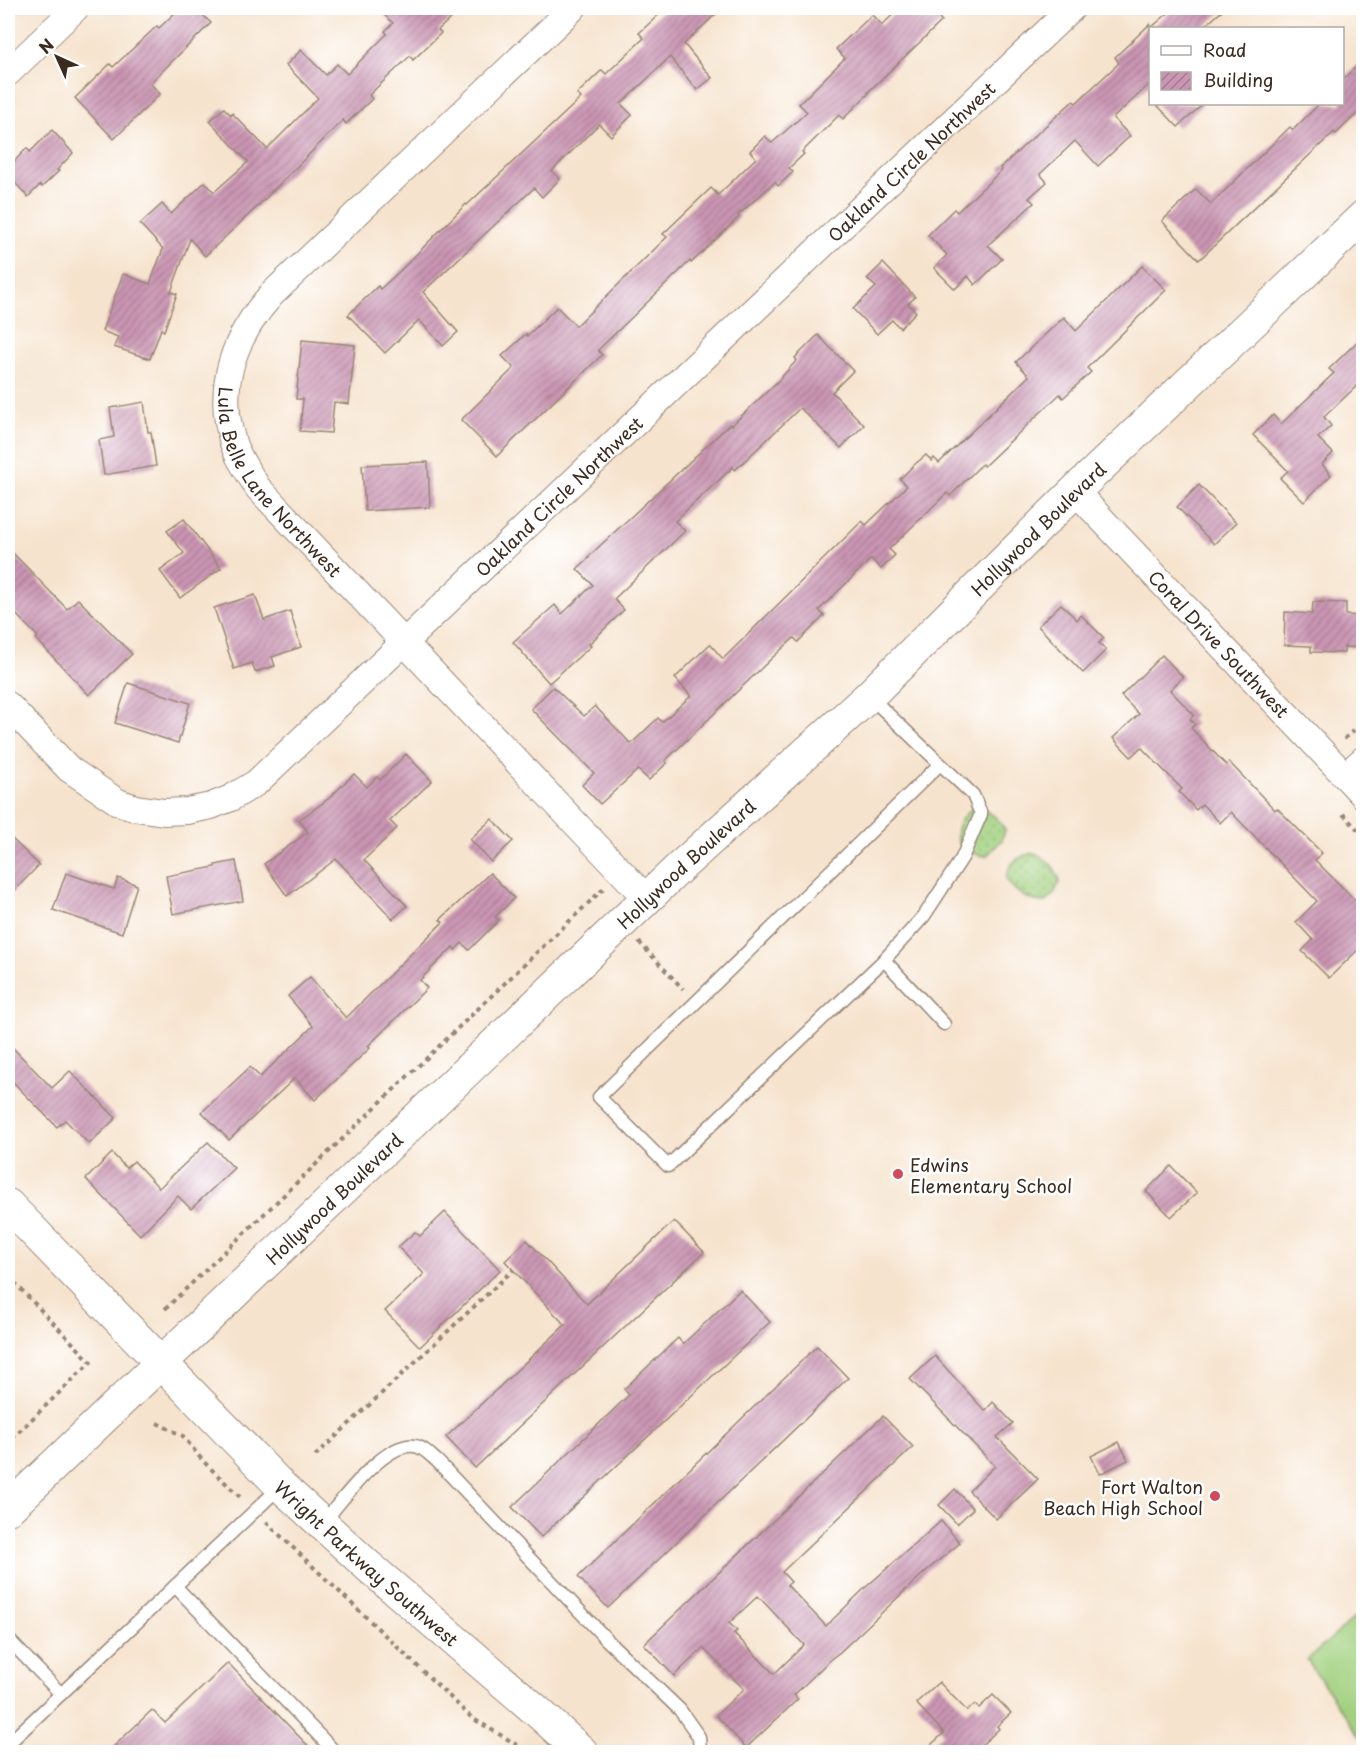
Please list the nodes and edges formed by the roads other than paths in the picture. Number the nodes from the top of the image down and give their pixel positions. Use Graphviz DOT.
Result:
graph roads {
  1 [pos="76,8"];
  2 [pos="573,8"];
  3 [pos="1072,8"];
  4 [pos="8,73"];
  5 [pos="1364,216"];
  6 [pos="1075,491"];
  7 [pos="403,643"];
  8 [pos="869,696"];
  9 [pos="8,705"];
  10 [pos="1364,759"];
  11 [pos="940,764"];
  12 [pos="1345,776"];
  13 [pos="1364,796"];
  14 [pos="647,899"];
  15 [pos="884,960"];
  16 [pos="944,1024"];
  17 [pos="8,1205"];
  18 [pos="160,1364"];
  19 [pos="281,1486"];
  20 [pos="8,1509"];
  21 [pos="322,1524"];
  22 [pos="175,1586"];
  23 [pos="8,1639"];
  24 [pos="61,1694"];
  25 [pos="8,1744"];
  26 [pos="335,1752"];
  27 [pos="582,1752"];
  28 [pos="700,1752"];
  1 -- 4 [label="street"];
  2 -- 7 [label="street, Lula Belle Lane Northwest"];
  3 -- 7 [label="street, Oakland Circle Northwest"];
  5 -- 6 [label="street, Hollywood Boulevard"];
  6 -- 8 [label="street, Hollywood Boulevard"];
  6 -- 12 [label="street, Coral Drive Southwest"];
  7 -- 9 [label="street, Oakland Circle Northwest"];
  7 -- 14 [label="street, Lula Belle Lane Northwest"];
  8 -- 11 [label="lane"];
  8 -- 14 [label="street, Hollywood Boulevard"];
  10 -- 12 [label="street"];
  11 -- 15 [label="lane"];
  11 -- 15 [label="lane"];
  12 -- 13 [label="street, Coral Drive Southwest"];
  14 -- 18 [label="street, Hollywood Boulevard"];
  15 -- 16 [label="lane"];
  17 -- 18 [label="street, Wright Parkway Southwest"];
  18 -- 19 [label="street, Wright Parkway Southwest"];
  18 -- 20 [label="street, Hollywood Boulevard"];
  19 -- 21 [label="street, Wright Parkway Southwest"];
  19 -- 22 [label="lane"];
  21 -- 27 [label="street, Wright Parkway Southwest"];
  21 -- 28 [label="lane"];
  22 -- 24 [label="lane"];
  22 -- 26 [label="lane"];
  23 -- 24 [label="lane"];
  24 -- 25 [label="lane"];
}
